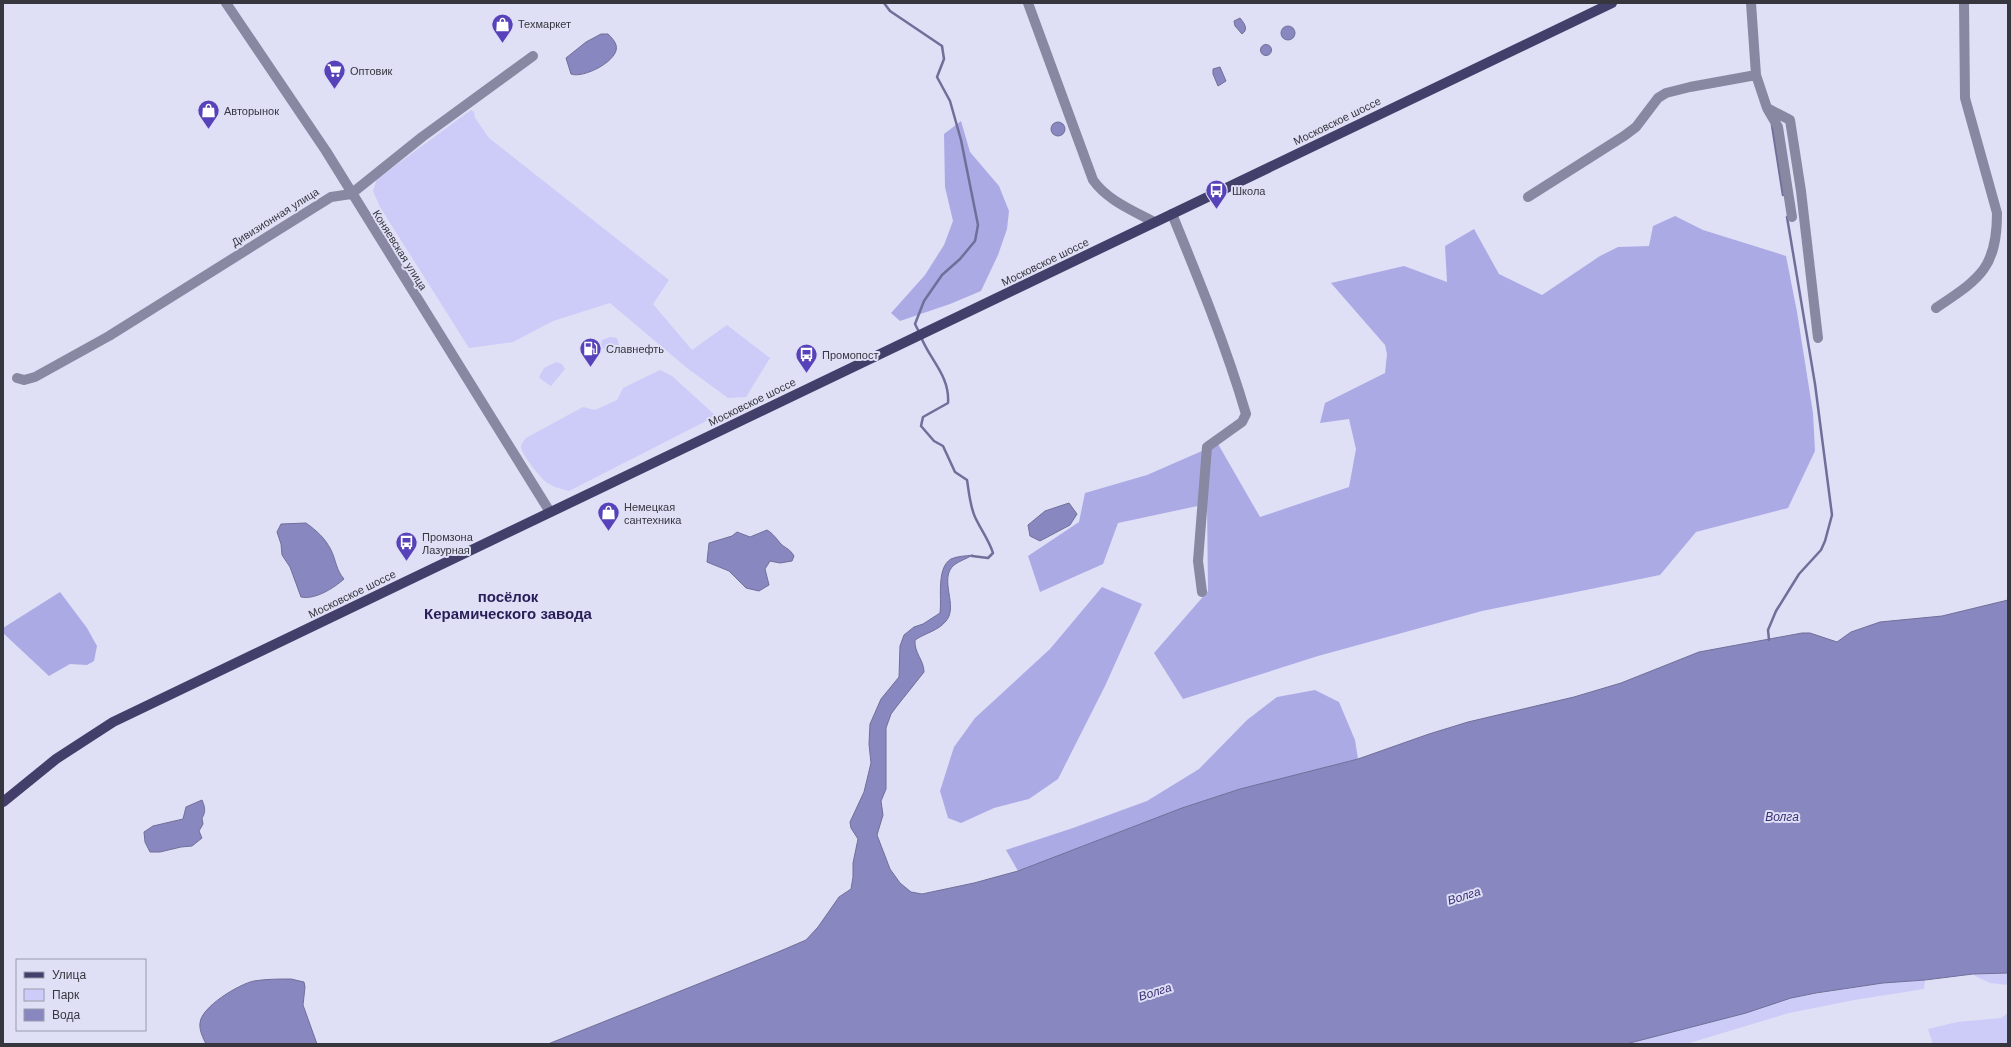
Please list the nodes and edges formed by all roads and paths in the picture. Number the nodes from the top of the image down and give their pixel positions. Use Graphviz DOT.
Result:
graph roads {
  1 [pos="226,3"];
  2 [pos="1028,3"];
  3 [pos="1612,3"];
  4 [pos="1751,3"];
  5 [pos="1964,3"];
  6 [pos="533,56"];
  7 [pos="1756,75"];
  8 [pos="1767,108"];
  9 [pos="351,194"];
  10 [pos="1528,198"];
  11 [pos="1172,214"];
  12 [pos="1792,217"];
  13 [pos="1154,222"];
  14 [pos="1936,308"];
  15 [pos="1818,338"];
  16 [pos="17,378"];
  17 [pos="550,512"];
  18 [pos="1202,592"];
  19 [pos="3,802"];
  1 -- 9 [label="street, Коняевская улица"];
  2 -- 13 [label="street"];
  3 -- 11 [label="main road, Московское шоссе"];
  4 -- 7 [label="street"];
  5 -- 14 [label="street"];
  6 -- 9 [label="street"];
  7 -- 8 [label="street"];
  7 -- 10 [label="street"];
  8 -- 12 [label="street"];
  8 -- 15 [label="street"];
  9 -- 16 [label="street, Дивизионная улица"];
  9 -- 17 [label="street, Коняевская улица"];
  11 -- 13 [label="main road, Московское шоссе"];
  11 -- 18 [label="street"];
  13 -- 17 [label="main road, Московское шоссе"];
  17 -- 19 [label="main road, Московское шоссе"];
}
